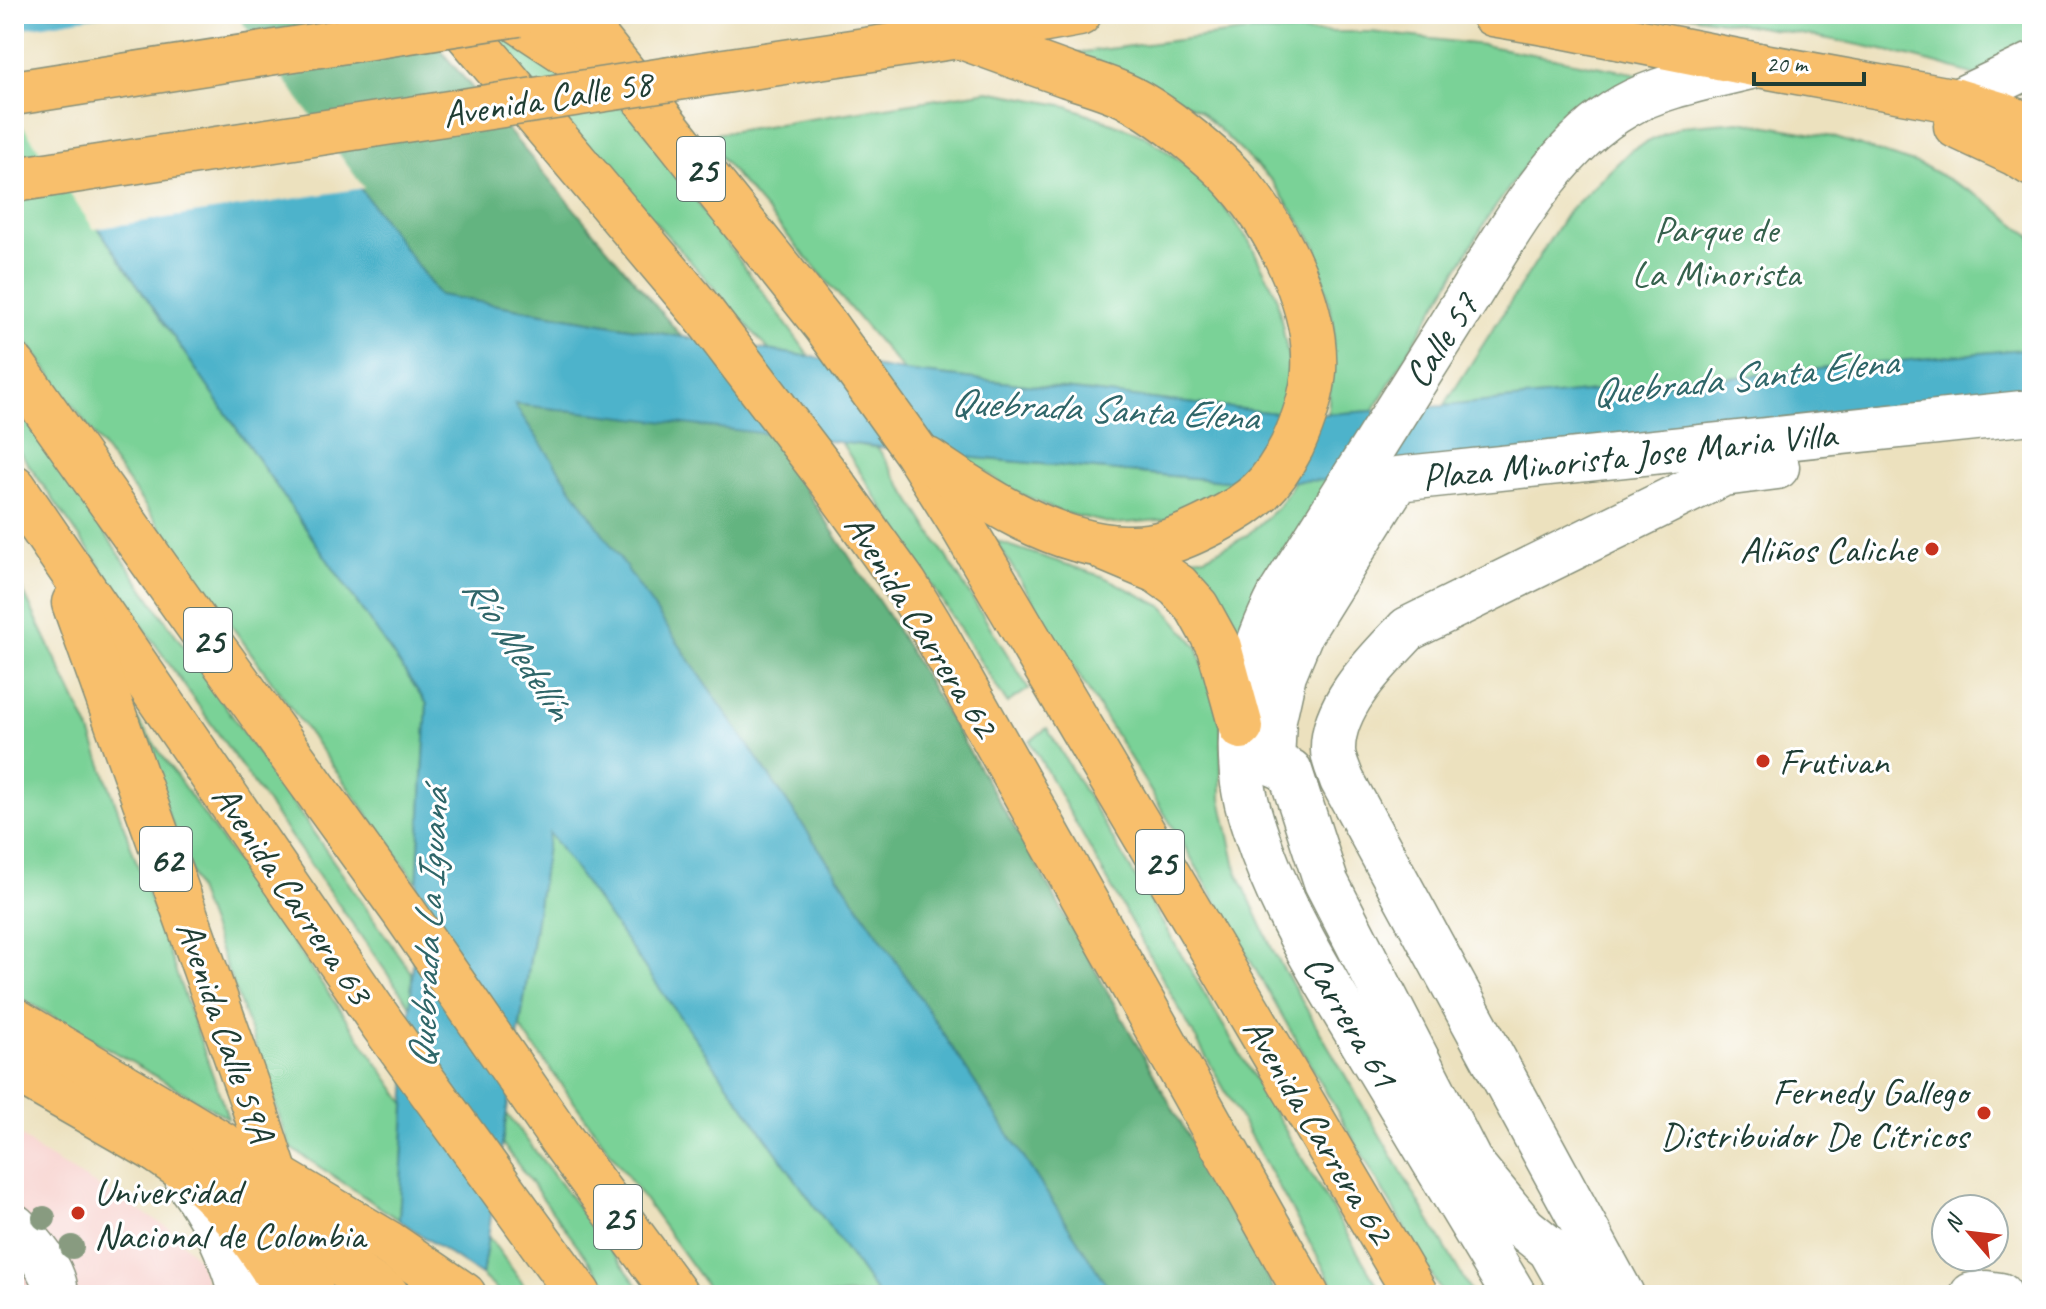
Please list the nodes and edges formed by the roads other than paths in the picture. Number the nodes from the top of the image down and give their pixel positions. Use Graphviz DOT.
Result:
graph roads {
  1 [pos="451,14"];
  2 [pos="508,14"];
  3 [pos="518,14"];
  4 [pos="577,14"];
  5 [pos="1079,14"];
  6 [pos="1493,14"];
  7 [pos="959,36"];
  8 [pos="1758,65"];
  9 [pos="2032,65"];
  10 [pos="1842,80"];
  11 [pos="14,93"];
  12 [pos="663,95"];
  13 [pos="1957,101"];
  14 [pos="2032,127"];
  15 [pos="2032,164"];
  16 [pos="14,180"];
  17 [pos="14,366"];
  18 [pos="2032,412"];
  19 [pos="2032,436"];
  20 [pos="916,452"];
  21 [pos="14,487"];
  22 [pos="1085,541"];
  23 [pos="53,544"];
  24 [pos="1241,727"];
  25 [pos="1342,780"];
  26 [pos="1300,801"];
  27 [pos="1253,825"];
  28 [pos="14,1020"];
  29 [pos="14,1069"];
  30 [pos="153,1148"];
  31 [pos="1545,1154"];
  32 [pos="276,1175"];
  33 [pos="1478,1199"];
  34 [pos="14,1226"];
  35 [pos="295,1235"];
  36 [pos="382,1291"];
  37 [pos="56,1295"];
  38 [pos="241,1295"];
  39 [pos="288,1295"];
  40 [pos="312,1295"];
  41 [pos="464,1295"];
  42 [pos="579,1295"];
  43 [pos="676,1295"];
  44 [pos="1307,1295"];
  45 [pos="1416,1295"];
  46 [pos="1514,1295"];
  47 [pos="1576,1295"];
  48 [pos="1621,1295"];
  49 [pos="1972,1295"];
  50 [pos="2000,1295"];
  1 -- 44 [label="main road, Avenida Carrera 62 / 25"];
  2 -- 12 [label="main road"];
  3 -- 11 [label="main road, bridge"];
  4 -- 12 [label="main road, Avenida Carrera 62 / 25"];
  5 -- 7 [label="main road, Avenida Calle 58"];
  6 -- 8 [label="main road"];
  7 -- 12 [label="main road, Avenida Calle 58"];
  7 -- 22 [label="main road"];
  8 -- 10 [label="main road"];
  8 -- 24 [label="street, Calle 57"];
  9 -- 13 [label="street"];
  10 -- 13 [label="main road"];
  10 -- 15 [label="main road"];
  12 -- 16 [label="main road, Avenida Calle 58, bridge"];
  12 -- 20 [label="main road, Avenida Carrera 62 / 25"];
  13 -- 14 [label="main road"];
  17 -- 43 [label="main road, Avenida Carrera 63 / 25"];
  18 -- 26 [label="street, Plaza Minorista Jose Maria Villa"];
  19 -- 25 [label="street"];
  20 -- 22 [label="main road"];
  20 -- 45 [label="main road, Avenida Carrera 62 / 25"];
  21 -- 23 [label="main road, Avenida Carrera 63 / 25"];
  22 -- 24 [label="main road"];
  23 -- 32 [label="main road, Avenida Calle 59A / 62"];
  23 -- 42 [label="main road, Avenida Carrera 63 / 25"];
  24 -- 27 [label="street, Carrera 61"];
  25 -- 26 [label="street"];
  25 -- 31 [label="street"];
  26 -- 27 [label="street"];
  26 -- 33 [label="street, Plaza Minorista Jose Maria Villa"];
  27 -- 33 [label="street, Carrera 61"];
  28 -- 32 [label="main road"];
  29 -- 30 [label="main road"];
  30 -- 35 [label="main road"];
  30 -- 38 [label="street"];
  30 -- 39 [label="main road"];
  31 -- 33 [label="street"];
  31 -- 48 [label="street"];
  32 -- 35 [label="main road, Avenida Calle 59A / 62"];
  32 -- 41 [label="main road"];
  33 -- 46 [label="street, Carrera 61"];
  33 -- 47 [label="street, Plaza Minorista Jose Maria Villa"];
  34 -- 37 [label="street"];
  35 -- 36 [label="main road"];
  35 -- 40 [label="main road, Avenida Calle 59A / 62"];
  49 -- 50 [label="street"];
}
